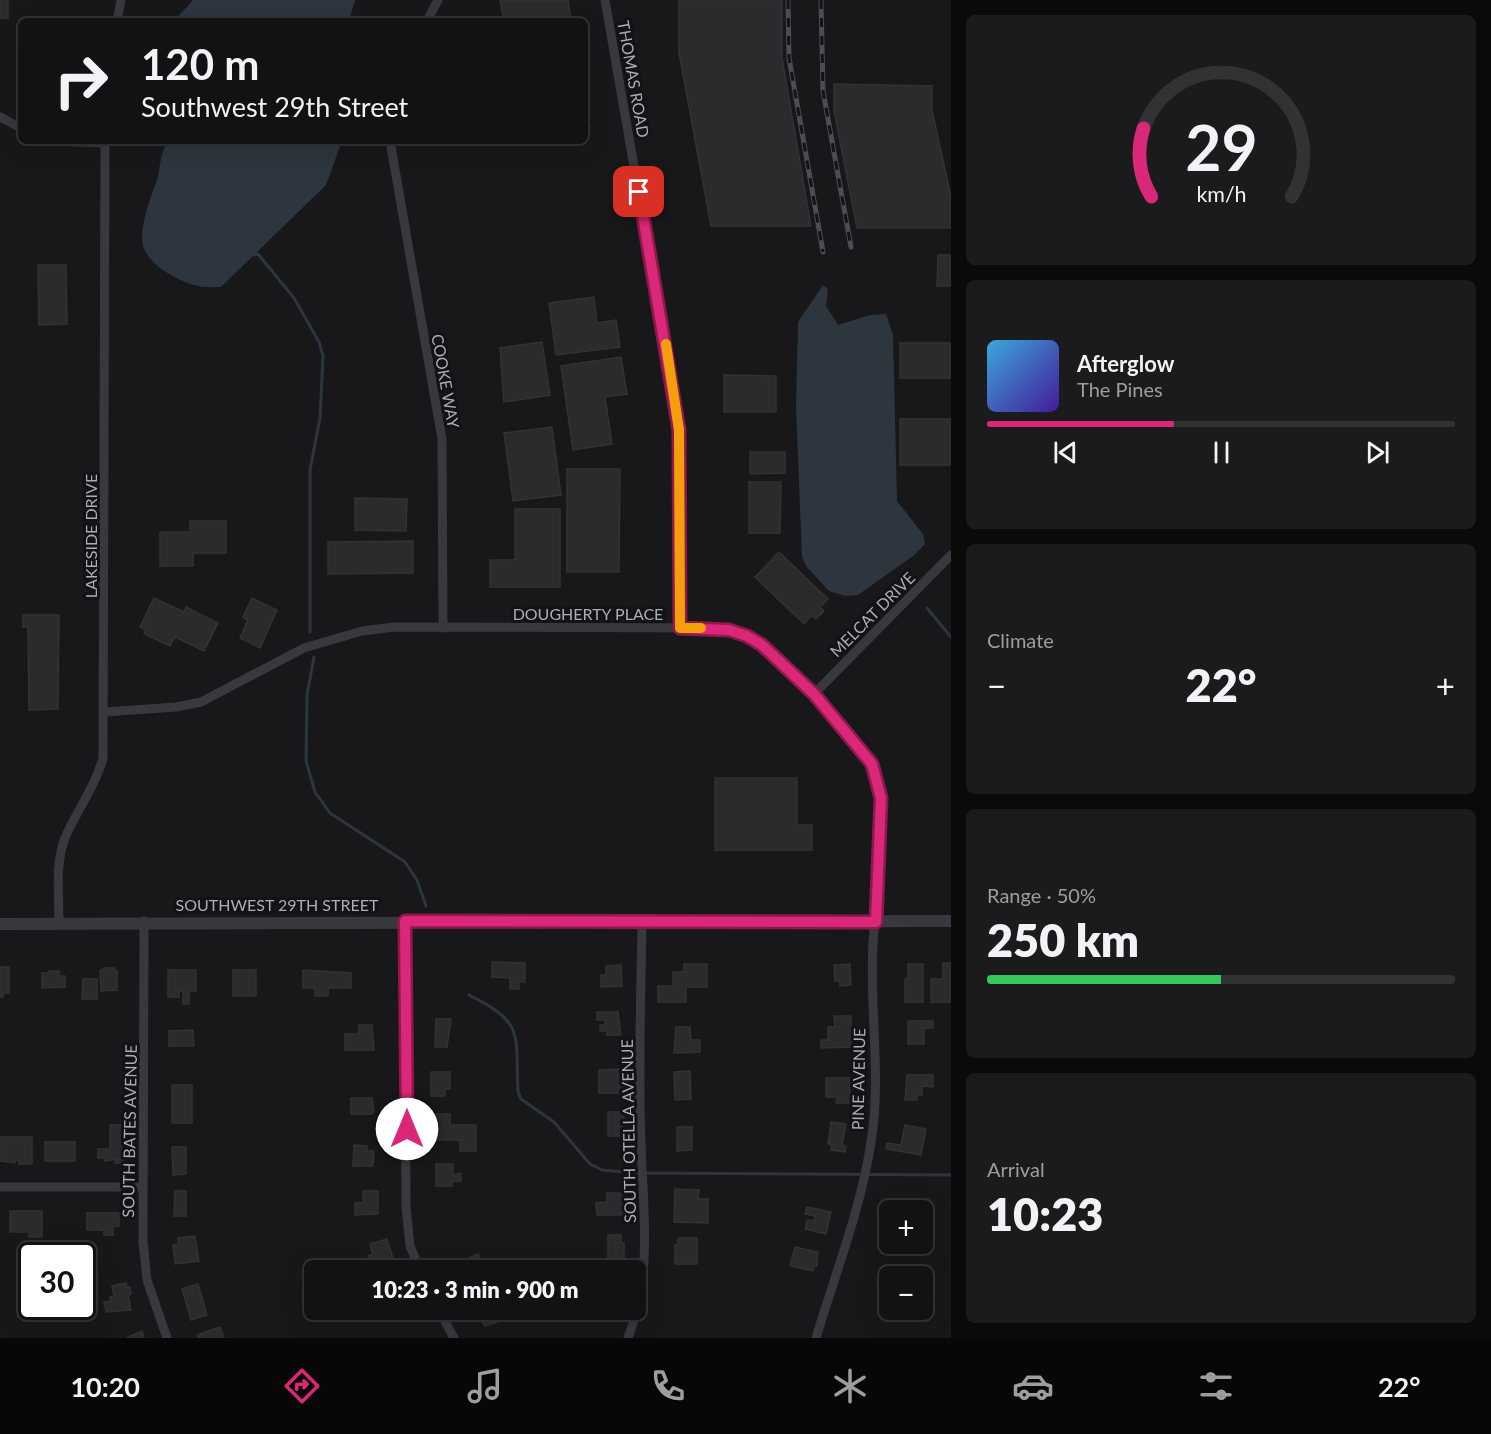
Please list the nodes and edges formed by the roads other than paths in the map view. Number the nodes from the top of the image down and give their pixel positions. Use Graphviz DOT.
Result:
graph roads {
  1 [pos="121,0"];
  2 [pos="438,0"];
  3 [pos="605,0"];
  4 [pos="118,18"];
  5 [pos="429,18"];
  6 [pos="0,117"];
  7 [pos="18,126"];
  8 [pos="105,144"];
  9 [pos="391,144"];
  10 [pos="951,555"];
  11 [pos="443,628"];
  12 [pos="680,628"];
  13 [pos="814,694"];
  14 [pos="105,712"];
  15 [pos="144,921"];
  16 [pos="405,921"];
  17 [pos="951,921"];
  18 [pos="59,922"];
  19 [pos="642,922"];
  20 [pos="876,922"];
  21 [pos="0,924"];
  22 [pos="143,1186"];
  23 [pos="0,1188"];
  24 [pos="416,1260"];
  25 [pos="444,1320"];
  26 [pos="167,1338"];
  27 [pos="454,1338"];
  28 [pos="628,1338"];
  29 [pos="816,1338"];
  1 -- 4 [label="street"];
  2 -- 5 [label="street"];
  3 -- 12 [label="street, THOMAS ROAD"];
  6 -- 7 [label="street"];
  8 -- 14 [label="street, LAKESIDE DRIVE"];
  9 -- 11 [label="street, COOKE WAY"];
  10 -- 13 [label="street, MELCAT DRIVE"];
  11 -- 12 [label="street, DOUGHERTY PLACE"];
  11 -- 14 [label="street, DOUGHERTY PLACE"];
  12 -- 13 [label="street, DOUGHERTY PLACE"];
  13 -- 20 [label="street, DOUGHERTY PLACE"];
  14 -- 18 [label="street, LAKESIDE DRIVE"];
  15 -- 16 [label="street, SOUTHWEST 29TH STREET"];
  15 -- 18 [label="street, SOUTHWEST 29TH STREET"];
  15 -- 22 [label="street, SOUTH BATES AVENUE"];
  16 -- 19 [label="street, SOUTHWEST 29TH STREET"];
  16 -- 24 [label="street"];
  17 -- 20 [label="street, SOUTHWEST 29TH STREET"];
  18 -- 21 [label="street, SOUTHWEST 29TH STREET"];
  19 -- 20 [label="street, SOUTHWEST 29TH STREET"];
  19 -- 28 [label="street, SOUTH OTELLA AVENUE"];
  20 -- 29 [label="street, PINE AVENUE"];
  22 -- 23 [label="street"];
  22 -- 26 [label="street, SOUTH BATES AVENUE"];
  25 -- 27 [label="street"];
}
